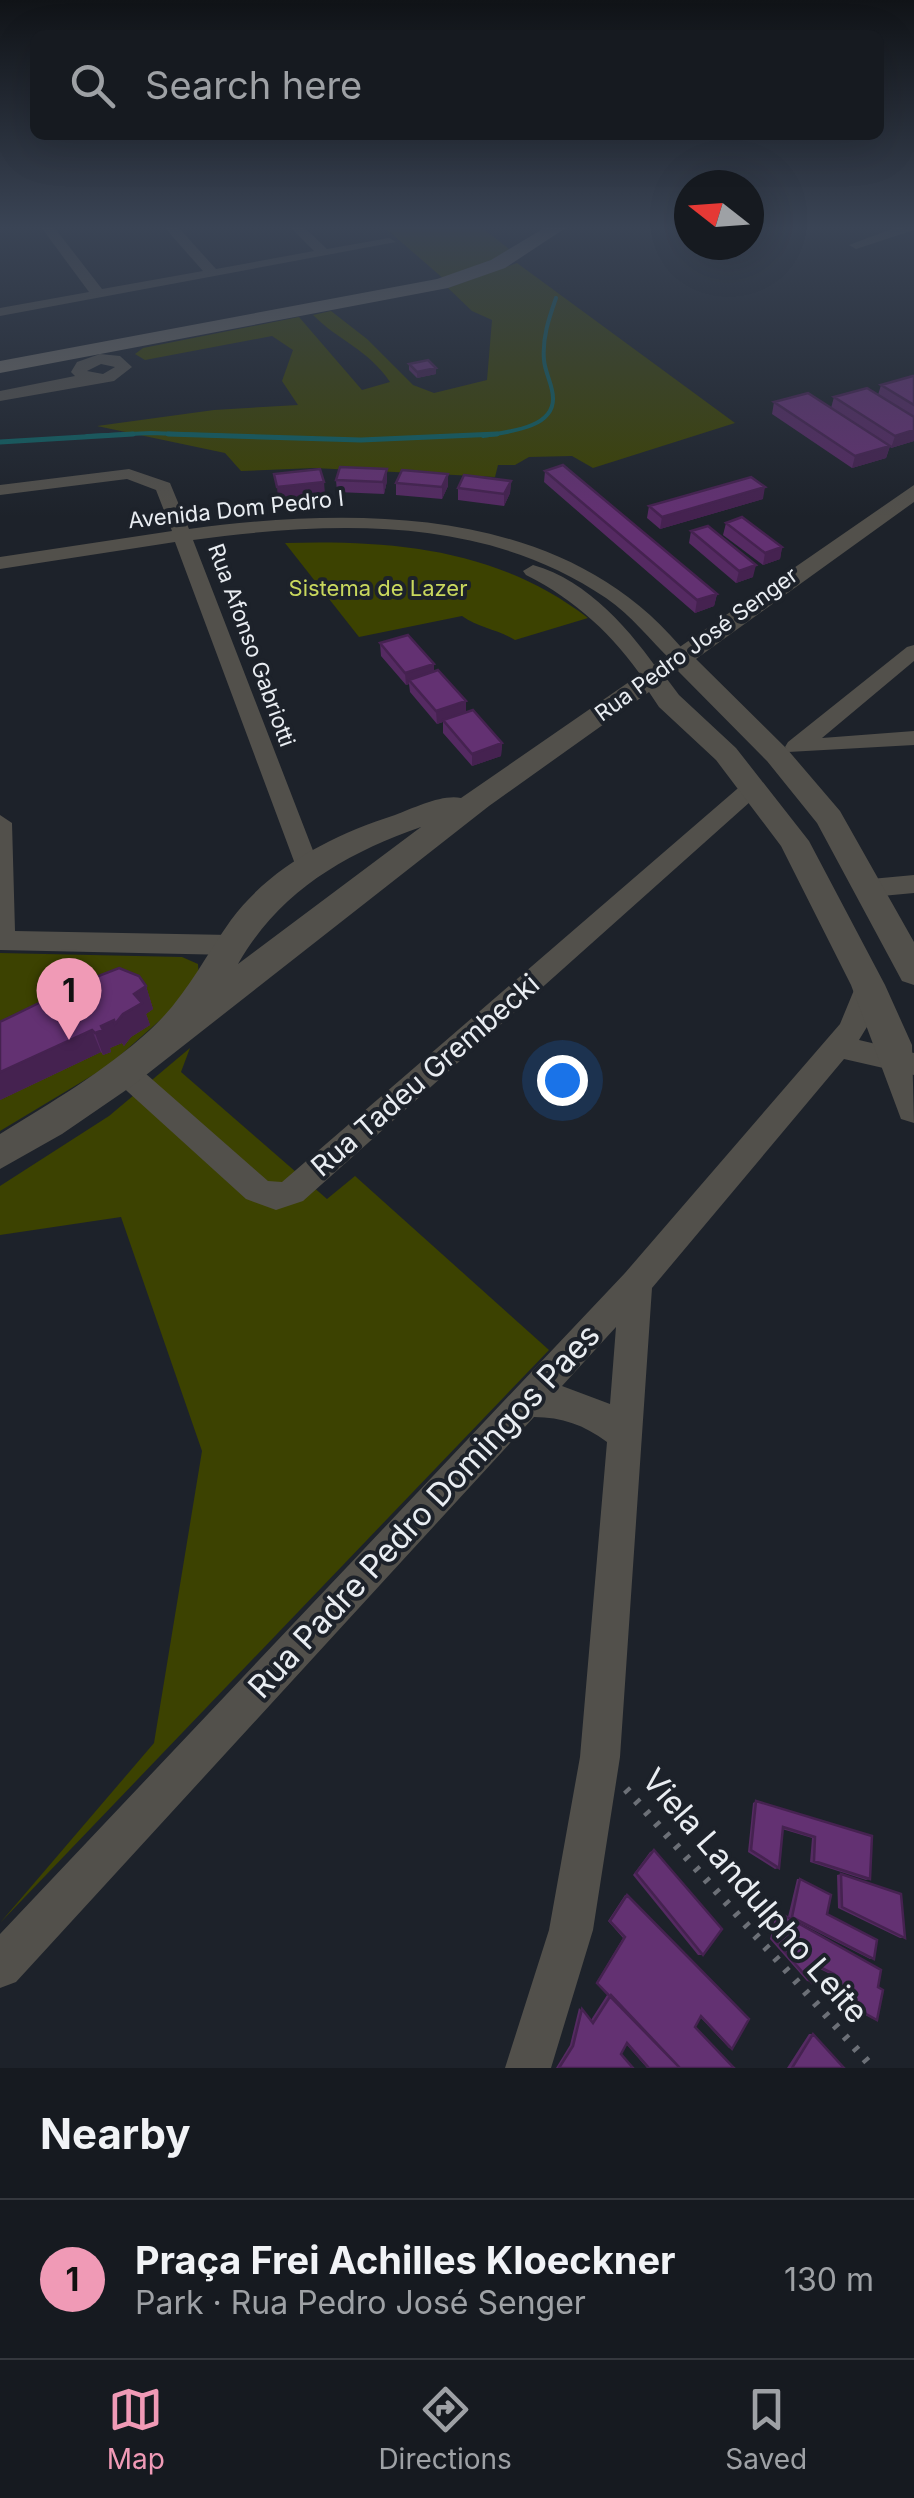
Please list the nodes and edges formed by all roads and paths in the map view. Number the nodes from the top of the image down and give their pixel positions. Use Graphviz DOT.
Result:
graph roads {
  1 [pos="234,324"];
  2 [pos="1,368"];
  3 [pos="0,396"];
  4 [pos="0,490"];
  5 [pos="914,492"];
  6 [pos="188,544"];
  7 [pos="0,563"];
  8 [pos="0,577"];
  9 [pos="914,652"];
  10 [pos="679,657"];
  11 [pos="887,674"];
  12 [pos="706,685"];
  13 [pos="661,689"];
  14 [pos="914,738"];
  15 [pos="878,742"];
  16 [pos="787,751"];
  17 [pos="752,788"];
  18 [pos="479,798"];
  19 [pos="716,819"];
  20 [pos="776,820"];
  21 [pos="0,823"];
  22 [pos="383,828"];
  23 [pos="404,856"];
  24 [pos="307,866"];
  25 [pos="914,884"];
  26 [pos="871,888"];
  27 [pos="259,939"];
  28 [pos="1,940"];
  29 [pos="914,972"];
  30 [pos="868,986"];
  31 [pos="164,1039"];
  32 [pos="903,1044"];
  33 [pos="835,1046"];
  34 [pos="126,1074"];
  35 [pos="914,1108"];
  36 [pos="0,1153"];
  37 [pos="636,1283"];
  38 [pos="528,1400"];
  39 [pos="625,1434"];
  40 [pos="600,1757"];
  41 [pos="0,1966"];
  42 [pos="528,2068"];
  43 [pos="872,2068"];
  1 -- 2 [label="main road"];
  2 -- 3 [label="street"];
  4 -- 6 [label="street, Rua Afonso Gabriotti"];
  5 -- 10 [label="street, Rua Pedro José Senger"];
  6 -- 7 [label="street, Avenida Dom Pedro I"];
  6 -- 8 [label="street, Avenida Dom Pedro I"];
  6 -- 10 [label="street, Avenida Dom Pedro I"];
  6 -- 13 [label="street, Avenida Dom Pedro I"];
  6 -- 24 [label="street, Rua Afonso Gabriotti"];
  9 -- 11 [label="street"];
  10 -- 12 [label="street"];
  10 -- 13 [label="street, Rua Pedro José Senger"];
  11 -- 15 [label="street"];
  11 -- 16 [label="street"];
  12 -- 13 [label="street"];
  12 -- 16 [label="street"];
  13 -- 17 [label="street"];
  13 -- 18 [label="street, Rua Pedro José Senger"];
  14 -- 15 [label="street"];
  15 -- 16 [label="street"];
  16 -- 26 [label="street"];
  17 -- 19 [label="street, Rua Tadeu Grembecki"];
  17 -- 20 [label="street"];
  18 -- 22 [label="street, Rua Pedro José Senger"];
  18 -- 23 [label="street, Rua Pedro José Senger"];
  19 -- 20 [label="street"];
  19 -- 34 [label="street, Rua Tadeu Grembecki"];
  20 -- 30 [label="street"];
  21 -- 28 [label="street"];
  22 -- 23 [label="street"];
  22 -- 24 [label="street, Rua Pedro José Senger"];
  23 -- 27 [label="street, Rua Pedro José Senger"];
  24 -- 27 [label="street, Rua Pedro José Senger"];
  25 -- 26 [label="street"];
  26 -- 29 [label="street"];
  27 -- 28 [label="street"];
  27 -- 31 [label="street, Rua Pedro José Senger"];
  27 -- 31 [label="street, Rua Pedro José Senger"];
  30 -- 32 [label="street"];
  30 -- 33 [label="street, Rua Padre Pedro Domingos Paes"];
  31 -- 34 [label="street, Rua Pedro José Senger"];
  32 -- 33 [label="street"];
  32 -- 35 [label="street"];
  33 -- 37 [label="street, Rua Padre Pedro Domingos Paes"];
  34 -- 36 [label="street, Rua Pedro José Senger"];
  37 -- 38 [label="street, Rua Padre Pedro Domingos Paes"];
  37 -- 39 [label="street"];
  38 -- 39 [label="street"];
  38 -- 41 [label="street, Rua Padre Pedro Domingos Paes"];
  39 -- 40 [label="street"];
  40 -- 42 [label="street"];
  40 -- 43 [label="path, Viela Landulpho Leite"];
}
